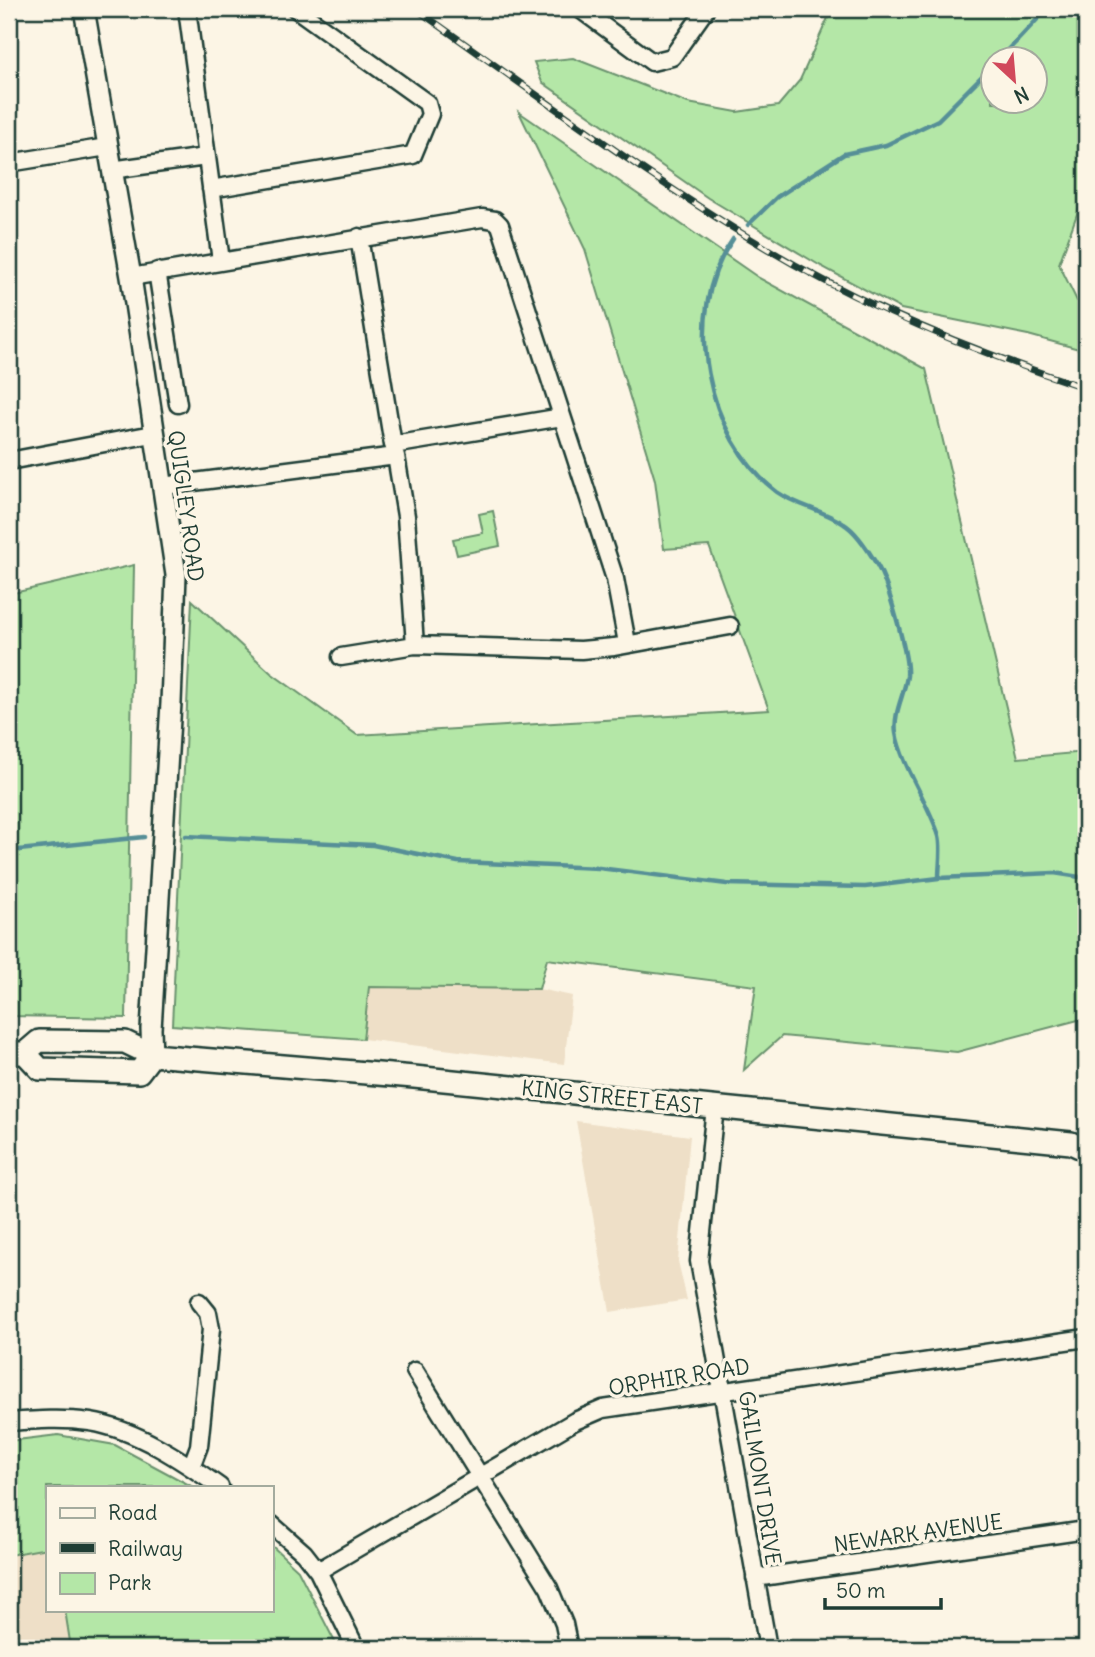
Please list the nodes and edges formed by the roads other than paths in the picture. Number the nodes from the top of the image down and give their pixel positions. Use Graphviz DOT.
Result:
graph roads {
  1 [pos="83,9"];
  2 [pos="187,9"];
  3 [pos="296,9"];
  4 [pos="580,9"];
  5 [pos="706,9"];
  6 [pos="107,147"];
  7 [pos="206,158"];
  8 [pos="9,163"];
  9 [pos="111,170"];
  10 [pos="211,189"];
  11 [pos="359,237"];
  12 [pos="221,261"];
  13 [pos="157,271"];
  14 [pos="131,277"];
  15 [pos="178,404"];
  16 [pos="562,417"];
  17 [pos="153,434"];
  18 [pos="9,461"];
  19 [pos="163,486"];
  20 [pos="730,626"];
  21 [pos="627,643"];
  22 [pos="415,645"];
  23 [pos="341,657"];
  24 [pos="17,1053"];
  25 [pos="152,1055"];
  26 [pos="715,1107"];
  27 [pos="1081,1143"];
  28 [pos="200,1302"];
  29 [pos="1086,1338"];
  30 [pos="415,1371"];
  31 [pos="724,1391"];
  32 [pos="9,1422"];
  33 [pos="191,1467"];
  34 [pos="481,1476"];
  35 [pos="219,1486"];
  36 [pos="273,1526"];
  37 [pos="1086,1530"];
  38 [pos="318,1571"];
  39 [pos="755,1578"];
  40 [pos="356,1648"];
  41 [pos="569,1648"];
  42 [pos="768,1648"];
  1 -- 6 [label="street, QUIGLEY ROAD"];
  2 -- 7 [label="street"];
  3 -- 10 [label="street"];
  4 -- 5 [label="street"];
  6 -- 8 [label="street"];
  6 -- 9 [label="street, QUIGLEY ROAD"];
  7 -- 9 [label="street"];
  7 -- 10 [label="street"];
  9 -- 14 [label="street, QUIGLEY ROAD"];
  10 -- 12 [label="street"];
  11 -- 12 [label="street"];
  11 -- 16 [label="street"];
  11 -- 16 [label="street"];
  12 -- 13 [label="street"];
  13 -- 14 [label="street"];
  13 -- 15 [label="street"];
  14 -- 17 [label="street, QUIGLEY ROAD"];
  16 -- 21 [label="street"];
  17 -- 18 [label="street"];
  17 -- 19 [label="street, QUIGLEY ROAD"];
  19 -- 22 [label="street"];
  19 -- 25 [label="street, QUIGLEY ROAD"];
  20 -- 21 [label="street"];
  21 -- 22 [label="street"];
  22 -- 23 [label="street"];
  24 -- 25 [label="main road, KING STREET EAST"];
  24 -- 25 [label="main road, KING STREET EAST"];
  25 -- 26 [label="main road, KING STREET EAST"];
  26 -- 27 [label="main road, KING STREET EAST"];
  26 -- 31 [label="street, GAILMONT DRIVE"];
  28 -- 33 [label="street"];
  29 -- 31 [label="street, ORPHIR ROAD"];
  30 -- 34 [label="street"];
  31 -- 34 [label="street, ORPHIR ROAD"];
  31 -- 39 [label="street, GAILMONT DRIVE"];
  32 -- 33 [label="street"];
  33 -- 35 [label="street"];
  34 -- 38 [label="street, ORPHIR ROAD"];
  34 -- 41 [label="street"];
  36 -- 38 [label="street"];
  37 -- 39 [label="street, NEWARK AVENUE"];
  38 -- 40 [label="street"];
  39 -- 42 [label="street, GAILMONT DRIVE"];
}
